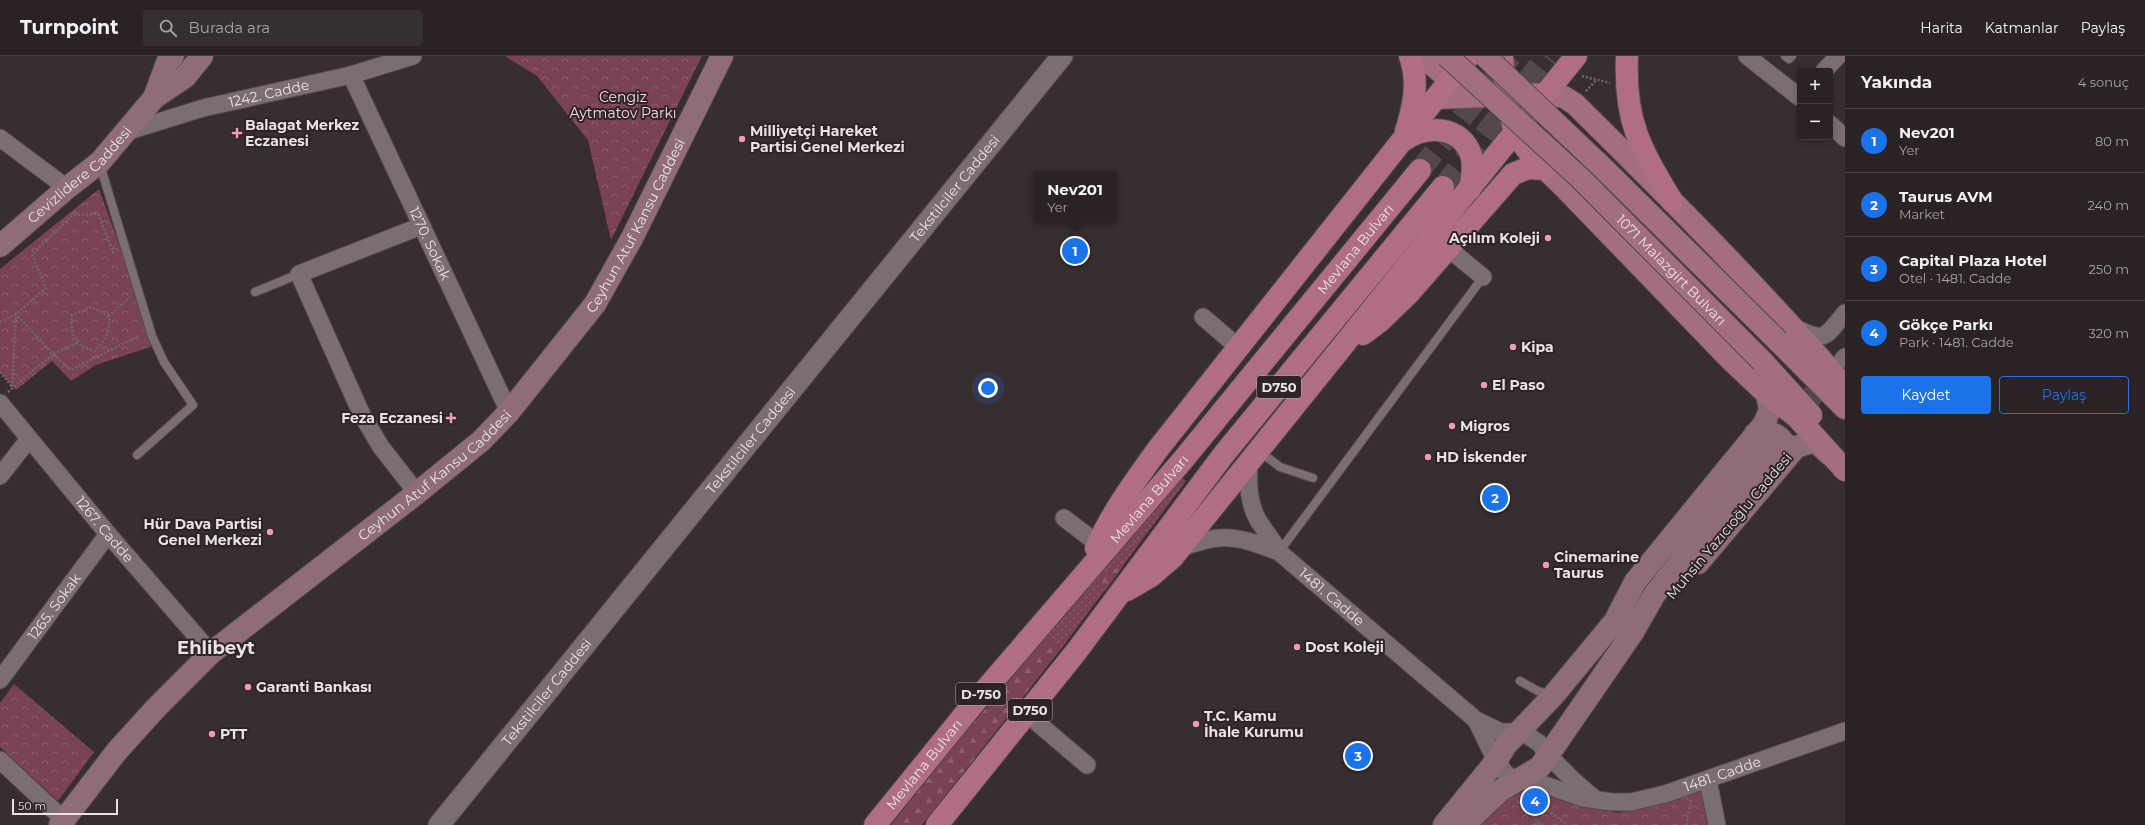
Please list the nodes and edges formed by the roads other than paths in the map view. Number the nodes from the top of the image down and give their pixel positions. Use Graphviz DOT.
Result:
graph roads {
  1 [pos="202,56"];
  2 [pos="413,56"];
  3 [pos="722,56"];
  4 [pos="1062,56"];
  5 [pos="1410,56"];
  6 [pos="1422,56"];
  7 [pos="1448,56"];
  8 [pos="1469,56"];
  9 [pos="1485,56"];
  10 [pos="1492,56"];
  11 [pos="1502,56"];
  12 [pos="1627,56"];
  13 [pos="1747,56"];
  14 [pos="1785,56"];
  15 [pos="1792,56"];
  16 [pos="1838,56"];
  17 [pos="166,58"];
  18 [pos="1574,65"];
  19 [pos="1827,68"];
  20 [pos="351,75"];
  21 [pos="1450,80"];
  22 [pos="1501,91"];
  23 [pos="1546,94"];
  24 [pos="1797,95"];
  25 [pos="154,98"];
  26 [pos="1436,98"];
  27 [pos="1833,127"];
  28 [pos="126,132"];
  29 [pos="1515,133"];
  30 [pos="0,138"];
  31 [pos="1610,138"];
  32 [pos="1845,138"];
  33 [pos="1404,140"];
  34 [pos="1499,153"];
  35 [pos="100,162"];
  36 [pos="1539,162"];
  37 [pos="1420,170"];
  38 [pos="1443,187"];
  39 [pos="1564,187"];
  40 [pos="67,188"];
  41 [pos="1470,189"];
  42 [pos="1672,201"];
  43 [pos="421,226"];
  44 [pos="0,246"];
  45 [pos="1450,249"];
  46 [pos="299,274"];
  47 [pos="1484,277"];
  48 [pos="255,292"];
  49 [pos="1845,313"];
  50 [pos="1203,317"];
  51 [pos="1786,334"];
  52 [pos="1344,343"];
  53 [pos="1238,347"];
  54 [pos="1845,386"];
  55 [pos="1767,394"];
  56 [pos="0,403"];
  57 [pos="1845,408"];
  58 [pos="509,412"];
  59 [pos="1755,434"];
  60 [pos="29,439"];
  61 [pos="137,455"];
  62 [pos="1777,455"];
  63 [pos="1254,457"];
  64 [pos="1840,459"];
  65 [pos="0,476"];
  66 [pos="1313,478"];
  67 [pos="417,493"];
  68 [pos="1064,518"];
  69 [pos="108,534"];
  70 [pos="1098,544"];
  71 [pos="1180,548"];
  72 [pos="1279,552"];
  73 [pos="1090,566"];
  74 [pos="1120,592"];
  75 [pos="1624,627"];
  76 [pos="211,653"];
  77 [pos="0,680"];
  78 [pos="1520,681"];
  79 [pos="1553,696"];
  80 [pos="1027,714"];
  81 [pos="1476,720"];
  82 [pos="1845,731"];
  83 [pos="1520,732"];
  84 [pos="1548,755"];
  85 [pos="0,760"];
  86 [pos="1496,761"];
  87 [pos="1087,765"];
  88 [pos="1701,782"];
  89 [pos="1514,790"];
  90 [pos="1596,800"];
  91 [pos="62,822"];
  92 [pos="440,825"];
  93 [pos="875,825"];
  94 [pos="937,825"];
  95 [pos="1444,825"];
  96 [pos="1464,825"];
  97 [pos="1717,825"];
  1 -- 25 [label="main road, Cevizlidere Caddesi"];
  2 -- 20 [label="street, 1242. Cadde"];
  3 -- 58 [label="main road, Ceyhun Atuf Kansu Caddesi"];
  4 -- 92 [label="street, Tekstilciler Caddesi"];
  5 -- 33 [label="highway"];
  6 -- 21 [label="main road, 1071 Malazgirt Bulvarı"];
  7 -- 64 [label="main road, 1071 Malazgirt Bulvarı, bridge"];
  8 -- 21 [label="highway"];
  9 -- 51 [label="main road, 1071 Malazgirt Bulvarı, bridge"];
  10 -- 22 [label="highway"];
  11 -- 22 [label="highway"];
  12 -- 42 [label="highway"];
  13 -- 24 [label="street"];
  14 -- 15 [label="lane"];
  16 -- 19 [label="street"];
  17 -- 25 [label="main road, Cevizlidere Caddesi"];
  18 -- 22 [label="main road, 1071 Malazgirt Bulvarı"];
  18 -- 23 [label="highway"];
  20 -- 28 [label="street, 1242. Cadde"];
  20 -- 43 [label="street, 1270. Sokak"];
  21 -- 22 [label="main road, 1071 Malazgirt Bulvarı"];
  21 -- 26 [label="highway"];
  22 -- 23 [label="main road, 1071 Malazgirt Bulvarı"];
  22 -- 26 [label="main road, 1071 Malazgirt Bulvarı"];
  22 -- 29 [label="highway"];
  22 -- 34 [label="highway"];
  23 -- 29 [label="highway"];
  23 -- 31 [label="main road, 1071 Malazgirt Bulvarı"];
  25 -- 28 [label="main road, Cevizlidere Caddesi"];
  26 -- 33 [label="highway"];
  27 -- 32 [label="street"];
  28 -- 35 [label="main road, Cevizlidere Caddesi"];
  29 -- 34 [label="highway"];
  29 -- 36 [label="highway"];
  30 -- 40 [label="street"];
  31 -- 39 [label="main road"];
  31 -- 42 [label="main road, 1071 Malazgirt Bulvarı"];
  33 -- 41 [label="highway"];
  33 -- 53 [label="highway"];
  34 -- 41 [label="highway"];
  35 -- 40 [label="main road, Cevizlidere Caddesi"];
  35 -- 61 [label="lane"];
  36 -- 39 [label="main road, 1071 Malazgirt Bulvarı"];
  36 -- 45 [label="highway"];
  37 -- 73 [label="highway, Mevlana Bulvarı / D750"];
  38 -- 74 [label="highway, Mevlana Bulvarı / D750"];
  39 -- 55 [label="main road, 1071 Malazgirt Bulvarı"];
  40 -- 44 [label="main road, Cevizlidere Caddesi"];
  41 -- 52 [label="highway"];
  42 -- 51 [label="main road, 1071 Malazgirt Bulvarı"];
  43 -- 46 [label="street"];
  43 -- 58 [label="street, 1270. Sokak"];
  45 -- 47 [label="street"];
  45 -- 52 [label="highway"];
  46 -- 48 [label="lane"];
  46 -- 67 [label="street"];
  47 -- 72 [label="lane"];
  49 -- 51 [label="street"];
  50 -- 53 [label="street"];
  51 -- 54 [label="main road, 1071 Malazgirt Bulvarı"];
  51 -- 57 [label="main road, 1071 Malazgirt Bulvarı"];
  52 -- 63 [label="highway"];
  53 -- 70 [label="highway"];
  55 -- 59 [label="main road, Muhsin Yazıcıoğlu Caddesi"];
  55 -- 64 [label="main road, 1071 Malazgirt Bulvarı"];
  56 -- 60 [label="street, 1267. Cadde"];
  58 -- 67 [label="main road, Ceyhun Atuf Kansu Caddesi"];
  59 -- 62 [label="main road"];
  59 -- 75 [label="main road, Muhsin Yazıcıoğlu Caddesi"];
  60 -- 65 [label="street"];
  60 -- 69 [label="street, 1267. Cadde"];
  62 -- 64 [label="main road, Muhsin Yazıcıoğlu Caddesi"];
  62 -- 75 [label="main road, Muhsin Yazıcıoğlu Caddesi"];
  62 -- 75 [label="main road, Muhsin Yazıcıoğlu Caddesi"];
  63 -- 66 [label="lane"];
  63 -- 71 [label="highway"];
  63 -- 72 [label="street, 1481. Cadde"];
  67 -- 76 [label="main road, Ceyhun Atuf Kansu Caddesi"];
  68 -- 70 [label="street"];
  69 -- 76 [label="street, 1267. Cadde"];
  69 -- 77 [label="street, 1265. Sokak"];
  70 -- 73 [label="highway"];
  71 -- 72 [label="street, 1481. Cadde"];
  71 -- 74 [label="highway"];
  72 -- 81 [label="street, 1481. Cadde"];
  73 -- 93 [label="highway, Mevlana Bulvarı / D-750"];
  74 -- 80 [label="highway, Mevlana Bulvarı / D750"];
  75 -- 79 [label="main road, Muhsin Yazıcıoğlu Caddesi"];
  75 -- 84 [label="main road, Muhsin Yazıcıoğlu Caddesi"];
  76 -- 91 [label="main road, Ceyhun Atuf Kansu Caddesi"];
  78 -- 79 [label="lane"];
  79 -- 83 [label="main road, Muhsin Yazıcıoğlu Caddesi"];
  80 -- 87 [label="street"];
  80 -- 94 [label="highway, Mevlana Bulvarı / D750"];
  81 -- 83 [label="street, 1481. Cadde"];
  81 -- 86 [label="street, 1481. Cadde"];
  82 -- 88 [label="street, 1481. Cadde"];
  83 -- 84 [label="street, 1481. Cadde"];
  83 -- 86 [label="main road, Muhsin Yazıcıoğlu Caddesi"];
  84 -- 89 [label="main road, Muhsin Yazıcıoğlu Caddesi"];
  84 -- 90 [label="street, 1481. Cadde"];
  85 -- 91 [label="street"];
  86 -- 89 [label="street, 1481. Cadde"];
  86 -- 95 [label="main road, Muhsin Yazıcıoğlu Caddesi"];
  88 -- 90 [label="street, 1481. Cadde"];
  88 -- 97 [label="street"];
  89 -- 90 [label="street, 1481. Cadde"];
  89 -- 96 [label="main road, Muhsin Yazıcıoğlu Caddesi"];
}
